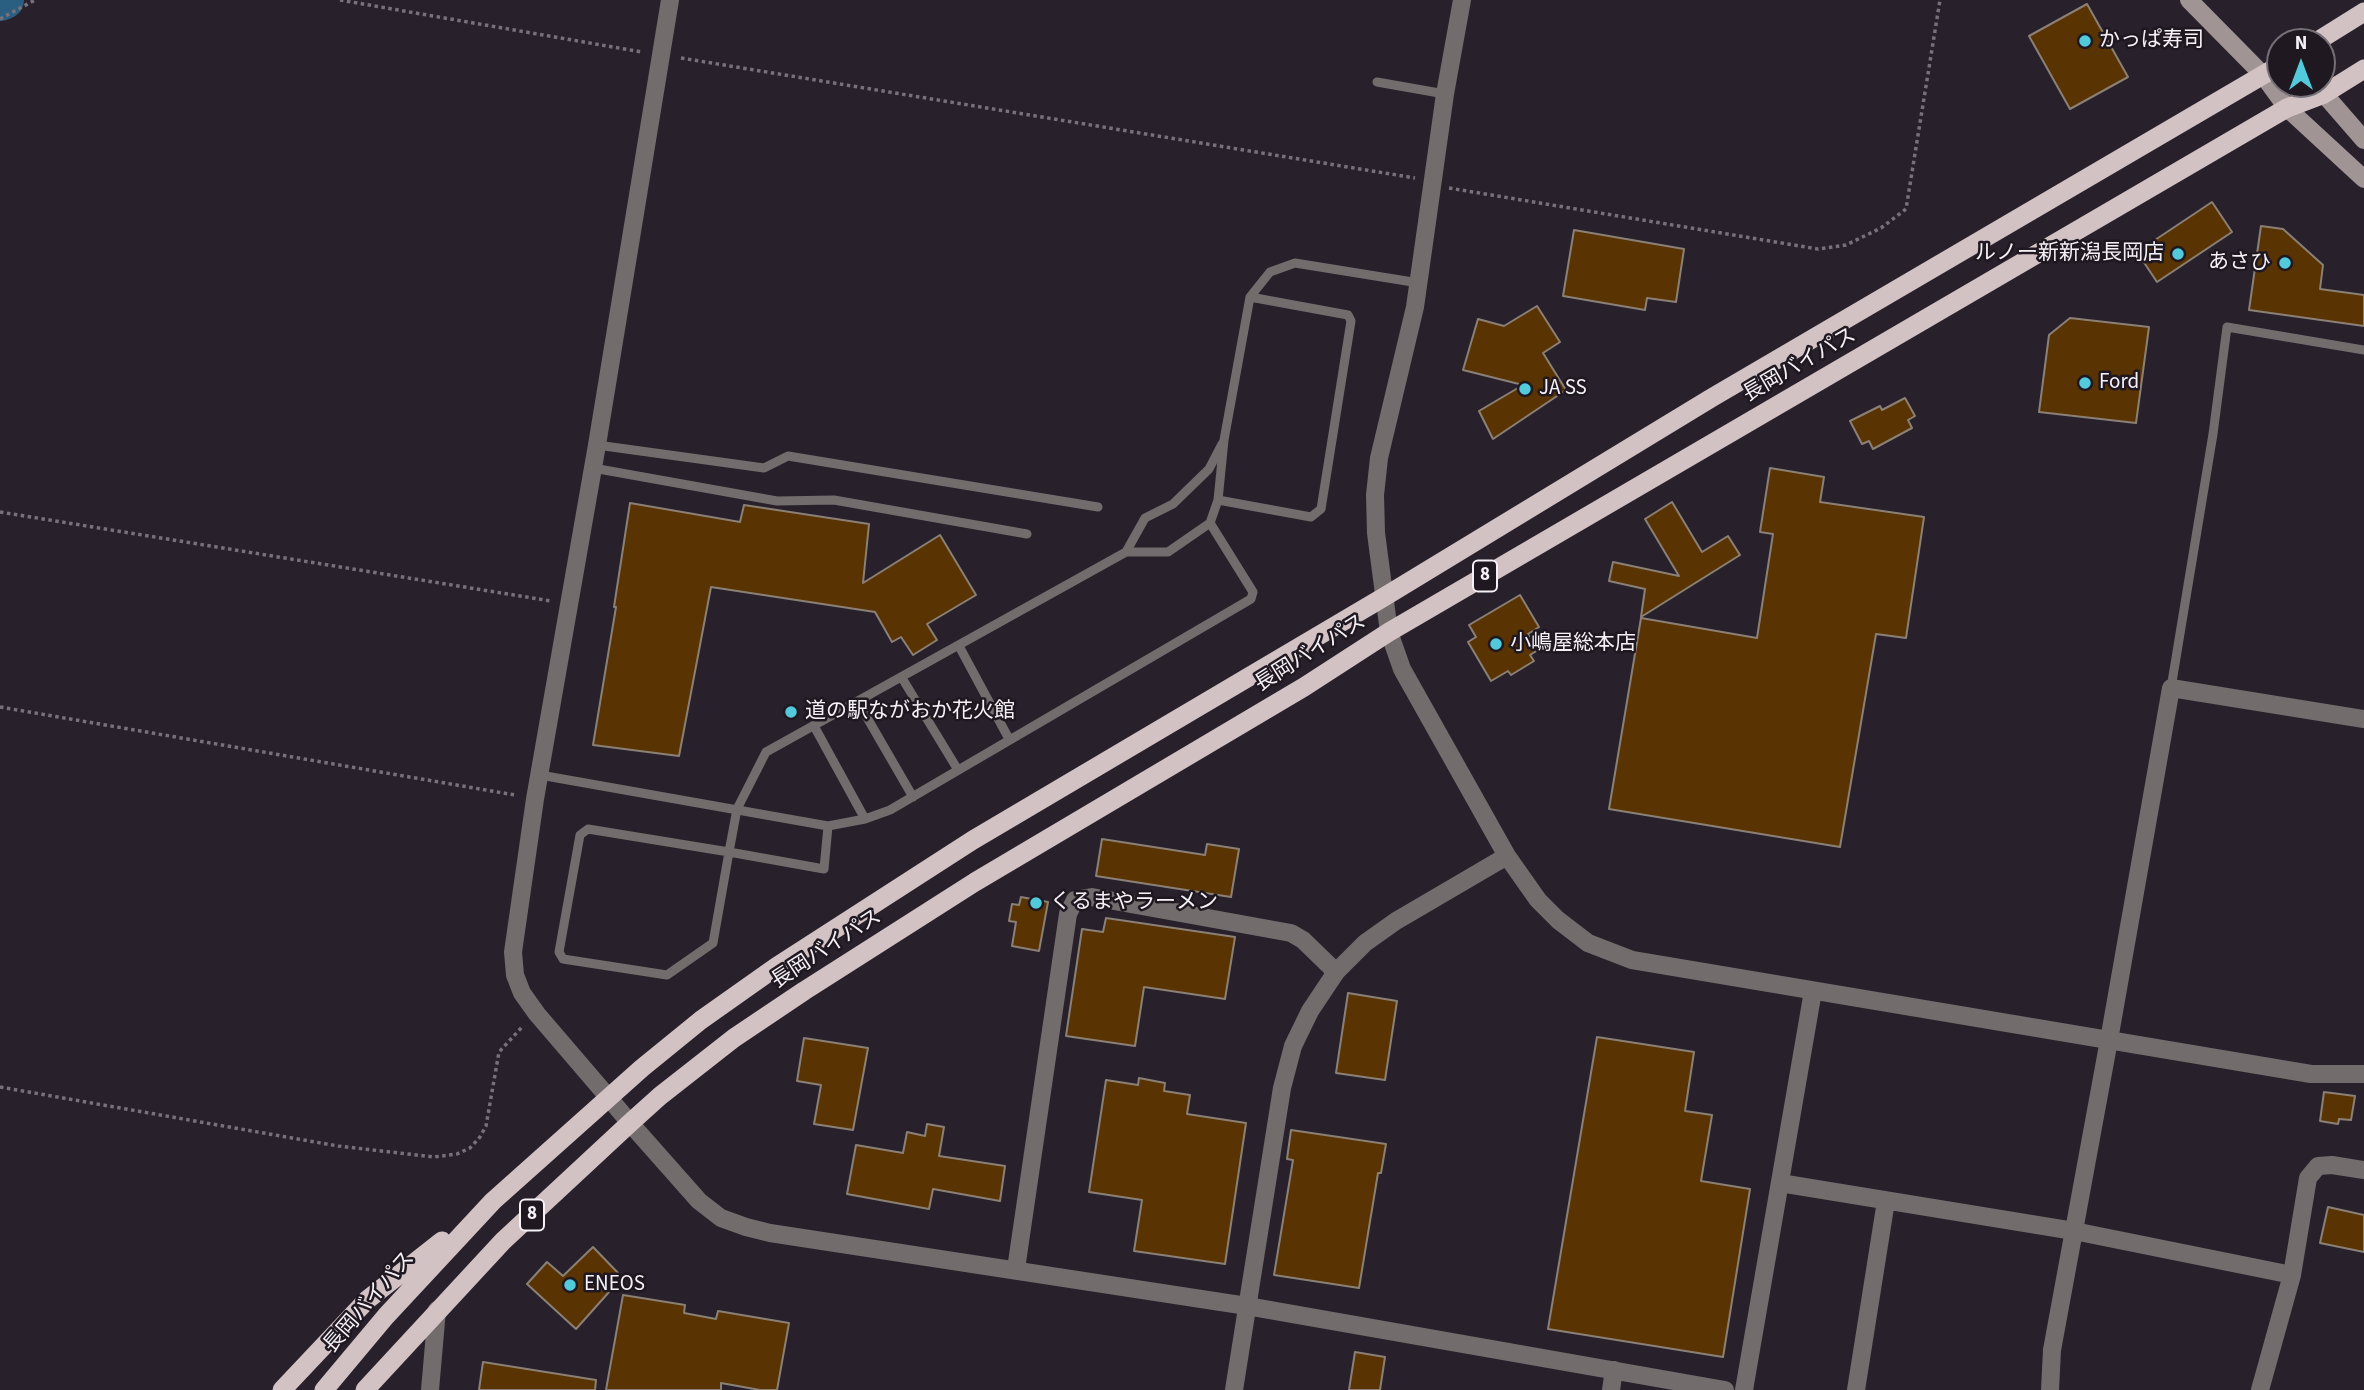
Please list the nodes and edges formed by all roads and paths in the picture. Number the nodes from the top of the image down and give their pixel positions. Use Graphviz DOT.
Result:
graph roads {
  1 [pos="34,0"];
  2 [pos="340,0"];
  3 [pos="670,0"];
  4 [pos="1462,0"];
  5 [pos="1940,0"];
  6 [pos="2189,0"];
  7 [pos="2364,12"];
  8 [pos="0,19"];
  9 [pos="2336,30"];
  10 [pos="661,55"];
  11 [pos="2364,69"];
  12 [pos="2266,72"];
  13 [pos="2266,81"];
  14 [pos="1377,82"];
  15 [pos="2336,86"];
  16 [pos="1445,93"];
  17 [pos="2282,98"];
  18 [pos="2313,98"];
  19 [pos="2327,98"];
  20 [pos="2287,108"];
  21 [pos="2364,140"];
  22 [pos="2364,179"];
  23 [pos="1434,181"];
  24 [pos="1419,283"];
  25 [pos="1250,297"];
  26 [pos="2364,350"];
  27 [pos="1224,440"];
  28 [pos="597,444"];
  29 [pos="593,468"];
  30 [pos="1218,500"];
  31 [pos="1098,506"];
  32 [pos="0,512"];
  33 [pos="1210,523"];
  34 [pos="1027,534"];
  35 [pos="1126,552"];
  36 [pos="1384,597"];
  37 [pos="569,604"];
  38 [pos="1389,632"];
  39 [pos="959,646"];
  40 [pos="902,678"];
  41 [pos="2171,688"];
  42 [pos="858,702"];
  43 [pos="0,707"];
  44 [pos="2364,719"];
  45 [pos="814,726"];
  46 [pos="1009,739"];
  47 [pos="958,770"];
  48 [pos="540,775"];
  49 [pos="913,797"];
  50 [pos="535,799"];
  51 [pos="737,809"];
  52 [pos="865,819"];
  53 [pos="828,826"];
  54 [pos="729,852"];
  55 [pos="1507,856"];
  56 [pos="1336,972"];
  57 [pos="1813,991"];
  58 [pos="537,1014"];
  59 [pos="2109,1041"];
  60 [pos="2364,1074"];
  61 [pos="0,1087"];
  62 [pos="610,1098"];
  63 [pos="630,1123"];
  64 [pos="2364,1170"];
  65 [pos="1780,1183"];
  66 [pos="493,1201"];
  67 [pos="1886,1201"];
  68 [pos="2074,1231"];
  69 [pos="1016,1269"];
  70 [pos="2292,1275"];
  71 [pos="1247,1306"];
  72 [pos="437,1310"];
  73 [pos="1614,1370"];
  74 [pos="282,1390"];
  75 [pos="324,1390"];
  76 [pos="365,1390"];
  77 [pos="383,1390"];
  78 [pos="430,1390"];
  79 [pos="1234,1390"];
  80 [pos="1611,1390"];
  81 [pos="1725,1390"];
  82 [pos="1744,1390"];
  83 [pos="1856,1390"];
  84 [pos="2050,1390"];
  85 [pos="2260,1390"];
  1 -- 8 [label="path"];
  2 -- 10 [label="path"];
  3 -- 10 [label="street"];
  4 -- 16 [label="street"];
  5 -- 23 [label="path"];
  6 -- 12 [label="main road"];
  7 -- 9 [label="highway"];
  10 -- 23 [label="path"];
  10 -- 28 [label="street"];
  11 -- 15 [label="highway, 長岡バイパス / 8"];
  13 -- 36 [label="highway, 長岡バイパス / 8"];
  14 -- 16 [label="lane"];
  16 -- 23 [label="street"];
  17 -- 20 [label="main road"];
  18 -- 20 [label="highway, 長岡バイパス / 8"];
  19 -- 21 [label="main road"];
  20 -- 22 [label="main road"];
  20 -- 38 [label="highway, 長岡バイパス / 8"];
  23 -- 24 [label="street"];
  24 -- 25 [label="lane"];
  24 -- 36 [label="street"];
  25 -- 27 [label="lane"];
  25 -- 30 [label="lane"];
  26 -- 41 [label="lane"];
  27 -- 30 [label="lane"];
  27 -- 35 [label="lane"];
  28 -- 29 [label="street"];
  28 -- 31 [label="lane"];
  29 -- 34 [label="lane"];
  29 -- 37 [label="street"];
  30 -- 33 [label="lane"];
  32 -- 37 [label="path"];
  33 -- 35 [label="lane"];
  33 -- 46 [label="lane"];
  35 -- 39 [label="lane"];
  36 -- 38 [label="street"];
  36 -- 62 [label="highway, 長岡バイパス / 8"];
  37 -- 48 [label="street"];
  38 -- 55 [label="street"];
  38 -- 63 [label="highway, 長岡バイパス / 8"];
  39 -- 40 [label="lane"];
  39 -- 46 [label="lane"];
  40 -- 42 [label="lane"];
  40 -- 47 [label="lane"];
  41 -- 44 [label="street"];
  41 -- 59 [label="street"];
  42 -- 45 [label="lane"];
  42 -- 49 [label="lane"];
  43 -- 50 [label="path"];
  45 -- 51 [label="lane"];
  45 -- 52 [label="lane"];
  46 -- 47 [label="lane"];
  47 -- 49 [label="lane"];
  48 -- 50 [label="street"];
  48 -- 51 [label="lane"];
  49 -- 52 [label="lane"];
  50 -- 58 [label="street"];
  51 -- 53 [label="lane"];
  51 -- 54 [label="lane"];
  52 -- 53 [label="lane"];
  53 -- 54 [label="lane"];
  54 -- 54 [label="lane"];
  55 -- 56 [label="street"];
  55 -- 57 [label="street"];
  56 -- 69 [label="street"];
  56 -- 71 [label="street"];
  57 -- 59 [label="street"];
  57 -- 65 [label="street"];
  58 -- 61 [label="path"];
  58 -- 62 [label="street"];
  59 -- 60 [label="street"];
  59 -- 68 [label="street"];
  62 -- 63 [label="street"];
  62 -- 66 [label="highway, 長岡バイパス / 8"];
  63 -- 69 [label="street"];
  63 -- 72 [label="highway, 長岡バイパス / 8"];
  64 -- 70 [label="street"];
  65 -- 67 [label="street"];
  65 -- 82 [label="street"];
  66 -- 74 [label="highway"];
  66 -- 75 [label="highway, 長岡バイパス / 8"];
  67 -- 68 [label="street"];
  67 -- 83 [label="street"];
  68 -- 70 [label="street"];
  68 -- 84 [label="street"];
  69 -- 71 [label="street"];
  70 -- 85 [label="street"];
  71 -- 73 [label="street"];
  71 -- 79 [label="street"];
  72 -- 76 [label="highway, 長岡バイパス / 8"];
  72 -- 77 [label="highway"];
  72 -- 78 [label="street"];
  73 -- 80 [label="street"];
  73 -- 81 [label="street"];
}
